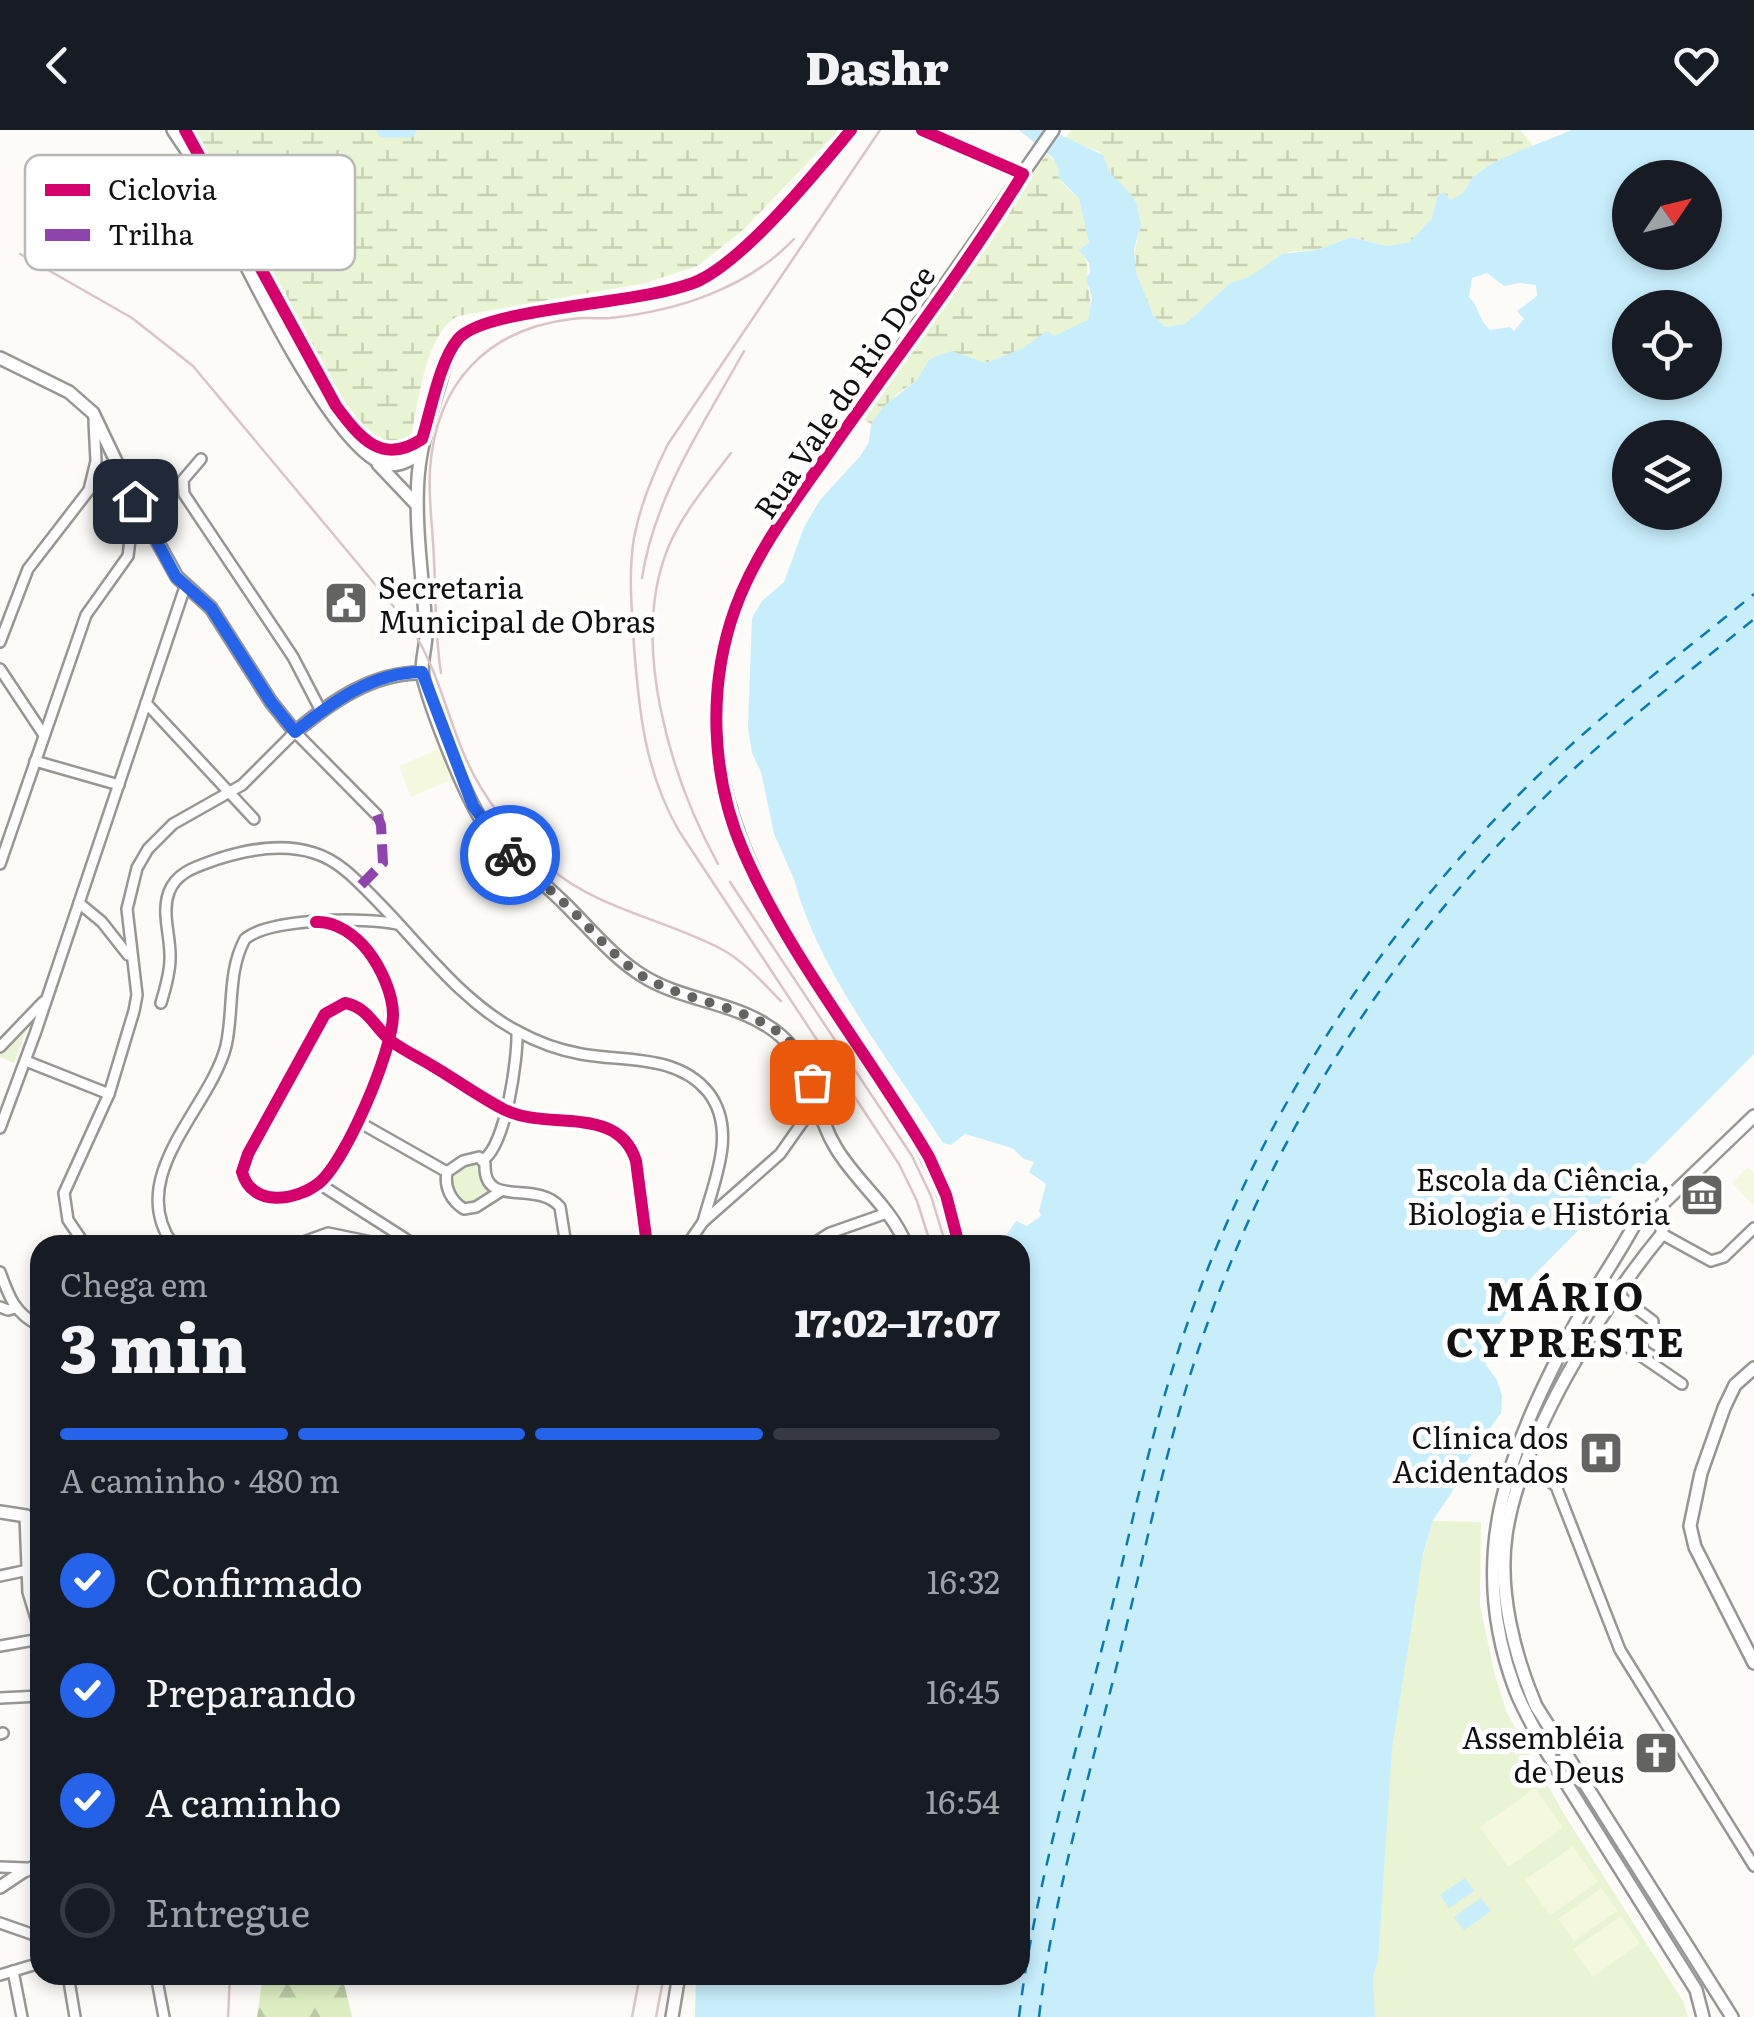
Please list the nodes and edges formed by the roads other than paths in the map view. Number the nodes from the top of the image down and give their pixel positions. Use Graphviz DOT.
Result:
graph roads {
  1 [pos="174,130"];
  2 [pos="184,130"];
  3 [pos="851,130"];
  4 [pos="922,130"];
  5 [pos="1053,130"];
  6 [pos="190,155"];
  7 [pos="198,155"];
  8 [pos="1022,174"];
  9 [pos="251,270"];
  10 [pos="261,270"];
  11 [pos="4,362"];
  12 [pos="93,414"];
  13 [pos="422,439"];
  14 [pos="384,451"];
  15 [pos="368,454"];
  16 [pos="418,456"];
  17 [pos="200,459"];
  18 [pos="396,465"];
  19 [pos="416,496"];
  20 [pos="135,501"];
  21 [pos="186,587"];
  22 [pos="1,627"];
  23 [pos="0,642"];
  24 [pos="0,669"];
  25 [pos="422,672"];
  26 [pos="146,702"];
  27 [pos="321,711"];
  28 [pos="295,732"];
  29 [pos="44,735"];
  30 [pos="36,761"];
  31 [pos="119,785"];
  32 [pos="229,793"];
  33 [pos="377,815"];
  34 [pos="254,820"];
  35 [pos="0,864"];
  36 [pos="78,903"];
  37 [pos="323,922"];
  38 [pos="400,924"];
  39 [pos="134,970"];
  40 [pos="46,1000"];
  41 [pos="162,1004"];
  42 [pos="517,1031"];
  43 [pos="391,1041"];
  44 [pos="0,1047"];
  45 [pos="26,1061"];
  46 [pos="109,1094"];
  47 [pos="816,1103"];
  48 [pos="506,1110"];
  49 [pos="1754,1116"];
  50 [pos="357,1121"];
  51 [pos="0,1128"];
  52 [pos="483,1160"];
  53 [pos="447,1172"];
  54 [pos="318,1183"];
  55 [pos="497,1195"];
  56 [pos="888,1213"];
  57 [pos="1652,1214"];
  58 [pos="703,1222"];
  59 [pos="1636,1224"];
  60 [pos="1752,1234"];
  61 [pos="78,1235"];
  62 [pos="169,1235"];
  63 [pos="399,1235"];
  64 [pos="565,1235"];
  65 [pos="646,1235"];
  66 [pos="694,1235"];
  67 [pos="826,1235"];
  68 [pos="900,1235"];
  69 [pos="957,1235"];
  70 [pos="1660,1237"];
  71 [pos="0,1272"];
  72 [pos="1617,1294"];
  73 [pos="0,1307"];
  74 [pos="15,1308"];
  75 [pos="30,1319"];
  76 [pos="1596,1325"];
  77 [pos="1668,1352"];
  78 [pos="1754,1368"];
  79 [pos="1682,1384"];
  80 [pos="1540,1399"];
  81 [pos="1553,1406"];
  82 [pos="1523,1471"];
  83 [pos="0,1512"];
  84 [pos="30,1515"];
  85 [pos="26,1516"];
  86 [pos="30,1544"];
  87 [pos="30,1572"];
  88 [pos="0,1576"];
  89 [pos="30,1640"];
  90 [pos="0,1646"];
  91 [pos="1754,1662"];
  92 [pos="30,1696"];
  93 [pos="0,1698"];
  94 [pos="1531,1709"];
  95 [pos="1612,1826"];
  96 [pos="1598,1834"];
  97 [pos="1754,1866"];
  98 [pos="0,1867"];
  99 [pos="30,1867"];
  100 [pos="30,1869"];
  101 [pos="0,1887"];
  102 [pos="0,1923"];
  103 [pos="30,1934"];
  104 [pos="30,1966"];
  105 [pos="13,1971"];
  106 [pos="0,1974"];
  107 [pos="70,1985"];
  108 [pos="158,1985"];
  109 [pos="677,1985"];
  110 [pos="22,2017"];
  111 [pos="76,2017"];
  112 [pos="164,2017"];
  113 [pos="672,2017"];
  114 [pos="1703,2017"];
  115 [pos="1732,2017"];
  1 -- 6 [label="street"];
  2 -- 7 [label="street"];
  3 -- 13 [label="street"];
  4 -- 8 [label="street"];
  5 -- 8 [label="street, Rua Vale do Rio Doce"];
  8 -- 69 [label="street, Rua Vale do Rio Doce"];
  9 -- 15 [label="street"];
  10 -- 14 [label="street"];
  11 -- 12 [label="street"];
  12 -- 20 [label="street"];
  12 -- 22 [label="street"];
  13 -- 14 [label="street"];
  13 -- 16 [label="street"];
  14 -- 18 [label="street"];
  15 -- 18 [label="street"];
  15 -- 19 [label="street"];
  16 -- 18 [label="street"];
  16 -- 19 [label="street"];
  17 -- 27 [label="street"];
  18 -- 19 [label="street"];
  19 -- 25 [label="street"];
  20 -- 21 [label="street"];
  20 -- 29 [label="street"];
  21 -- 26 [label="street"];
  21 -- 28 [label="street"];
  22 -- 23 [label="street"];
  24 -- 29 [label="street"];
  25 -- 27 [label="street"];
  25 -- 47 [label="street"];
  26 -- 31 [label="street"];
  26 -- 32 [label="street"];
  27 -- 28 [label="street"];
  28 -- 32 [label="street"];
  28 -- 33 [label="street"];
  29 -- 30 [label="street"];
  30 -- 31 [label="street"];
  30 -- 35 [label="street"];
  31 -- 36 [label="street"];
  32 -- 34 [label="street"];
  32 -- 39 [label="street"];
  36 -- 39 [label="street"];
  36 -- 40 [label="street"];
  37 -- 38 [label="street"];
  37 -- 43 [label="street"];
  37 -- 62 [label="street"];
  38 -- 41 [label="street"];
  38 -- 42 [label="street"];
  39 -- 46 [label="street"];
  40 -- 44 [label="street"];
  40 -- 45 [label="street"];
  42 -- 48 [label="street"];
  42 -- 58 [label="street"];
  43 -- 48 [label="street"];
  43 -- 50 [label="street"];
  43 -- 54 [label="street"];
  45 -- 46 [label="street"];
  45 -- 51 [label="street"];
  46 -- 61 [label="street"];
  47 -- 56 [label="street"];
  47 -- 58 [label="street"];
  48 -- 52 [label="street"];
  48 -- 65 [label="street"];
  49 -- 57 [label="street"];
  50 -- 53 [label="street"];
  50 -- 54 [label="street"];
  52 -- 53 [label="street"];
  52 -- 55 [label="street"];
  53 -- 55 [label="street"];
  54 -- 63 [label="street"];
  55 -- 64 [label="street"];
  56 -- 67 [label="street"];
  56 -- 68 [label="street"];
  57 -- 59 [label="street"];
  57 -- 70 [label="street"];
  58 -- 66 [label="street"];
  59 -- 70 [label="street"];
  59 -- 80 [label="street"];
  60 -- 70 [label="street"];
  70 -- 72 [label="street"];
  71 -- 74 [label="street"];
  72 -- 76 [label="street"];
  72 -- 77 [label="street"];
  73 -- 74 [label="street"];
  74 -- 75 [label="street"];
  76 -- 79 [label="street"];
  76 -- 81 [label="street"];
  78 -- 91 [label="street"];
  80 -- 81 [label="street"];
  80 -- 94 [label="street"];
  81 -- 82 [label="street"];
  82 -- 94 [label="street"];
  82 -- 97 [label="street"];
  83 -- 85 [label="street"];
  84 -- 85 [label="street"];
  85 -- 86 [label="street"];
  87 -- 88 [label="street"];
  89 -- 90 [label="street"];
  92 -- 93 [label="street"];
  94 -- 95 [label="street"];
  94 -- 96 [label="street"];
  95 -- 96 [label="street"];
  95 -- 115 [label="street"];
  96 -- 114 [label="street"];
  98 -- 99 [label="street"];
  100 -- 101 [label="street"];
  102 -- 103 [label="street"];
  104 -- 105 [label="street"];
  105 -- 106 [label="street"];
  105 -- 110 [label="street"];
  107 -- 111 [label="street"];
  108 -- 112 [label="street"];
  109 -- 113 [label="street"];
}
